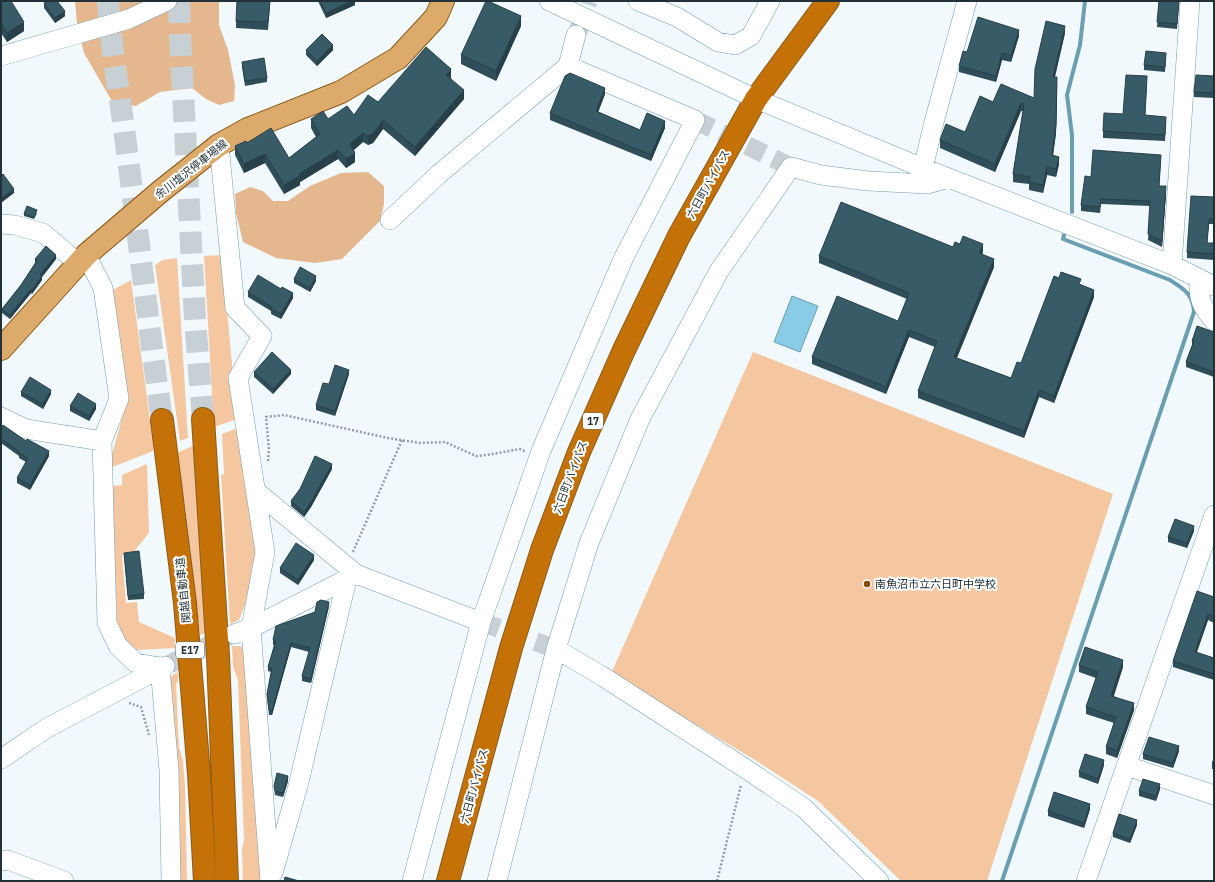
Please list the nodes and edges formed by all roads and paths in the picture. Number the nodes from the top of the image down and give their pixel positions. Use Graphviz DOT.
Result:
graph roads {
  1 [pos="167,1"];
  2 [pos="443,1"];
  3 [pos="549,1"];
  4 [pos="638,1"];
  5 [pos="770,1"];
  6 [pos="828,1"];
  7 [pos="967,1"];
  8 [pos="1190,1"];
  9 [pos="576,35"];
  10 [pos="1,56"];
  11 [pos="568,66"];
  12 [pos="756,99"];
  13 [pos="219,145"];
  14 [pos="923,168"];
  15 [pos="949,178"];
  16 [pos="390,220"];
  17 [pos="1,224"];
  18 [pos="82,259"];
  19 [pos="1172,265"];
  20 [pos="1206,282"];
  21 [pos="1214,321"];
  22 [pos="1,350"];
  23 [pos="1,417"];
  24 [pos="203,419"];
  25 [pos="162,420"];
  26 [pos="402,440"];
  27 [pos="102,441"];
  28 [pos="541,451"];
  29 [pos="268,463"];
  30 [pos="257,492"];
  31 [pos="1214,514"];
  32 [pos="350,573"];
  33 [pos="481,622"];
  34 [pos="243,631"];
  35 [pos="556,649"];
  36 [pos="165,666"];
  37 [pos="128,702"];
  38 [pos="150,736"];
  39 [pos="1,759"];
  40 [pos="1127,766"];
  41 [pos="746,768"];
  42 [pos="1214,794"];
  43 [pos="1,861"];
  44 [pos="64,881"];
  45 [pos="171,881"];
  46 [pos="205,881"];
  47 [pos="227,881"];
  48 [pos="270,881"];
  49 [pos="412,881"];
  50 [pos="448,881"];
  51 [pos="497,881"];
  52 [pos="717,881"];
  53 [pos="879,881"];
  54 [pos="1086,881"];
  1 -- 10 [label="street"];
  2 -- 13 [label="main road, 余川塩沢停車場線"];
  3 -- 12 [label="street"];
  4 -- 5 [label="street"];
  6 -- 12 [label="highway, 六日町バイパス / 17"];
  7 -- 14 [label="street"];
  8 -- 19 [label="street"];
  9 -- 11 [label="street"];
  11 -- 16 [label="street"];
  11 -- 28 [label="street"];
  12 -- 14 [label="street"];
  12 -- 50 [label="highway, 六日町バイパス / 17"];
  13 -- 18 [label="main road, 余川塩沢停車場線"];
  13 -- 30 [label="street"];
  14 -- 15 [label="street"];
  15 -- 19 [label="street"];
  15 -- 35 [label="street"];
  17 -- 18 [label="street"];
  18 -- 22 [label="main road, 余川塩沢停車場線"];
  18 -- 27 [label="street"];
  19 -- 20 [label="street"];
  20 -- 21 [label="street"];
  23 -- 27 [label="street"];
  24 -- 47 [label="highway, E17"];
  25 -- 46 [label="highway, 関越自動車道 / E17"];
  26 -- 28 [label="path"];
  26 -- 29 [label="path"];
  26 -- 32 [label="path"];
  27 -- 36 [label="street"];
  28 -- 33 [label="street"];
  30 -- 32 [label="street"];
  30 -- 34 [label="street"];
  31 -- 40 [label="street"];
  32 -- 33 [label="street"];
  32 -- 34 [label="street"];
  32 -- 48 [label="street"];
  33 -- 49 [label="street"];
  34 -- 48 [label="street"];
  35 -- 41 [label="street"];
  35 -- 51 [label="street"];
  36 -- 39 [label="street"];
  36 -- 45 [label="street"];
  37 -- 38 [label="path"];
  40 -- 42 [label="street"];
  40 -- 54 [label="street"];
  41 -- 52 [label="path"];
  41 -- 53 [label="street"];
  43 -- 44 [label="street"];
}
